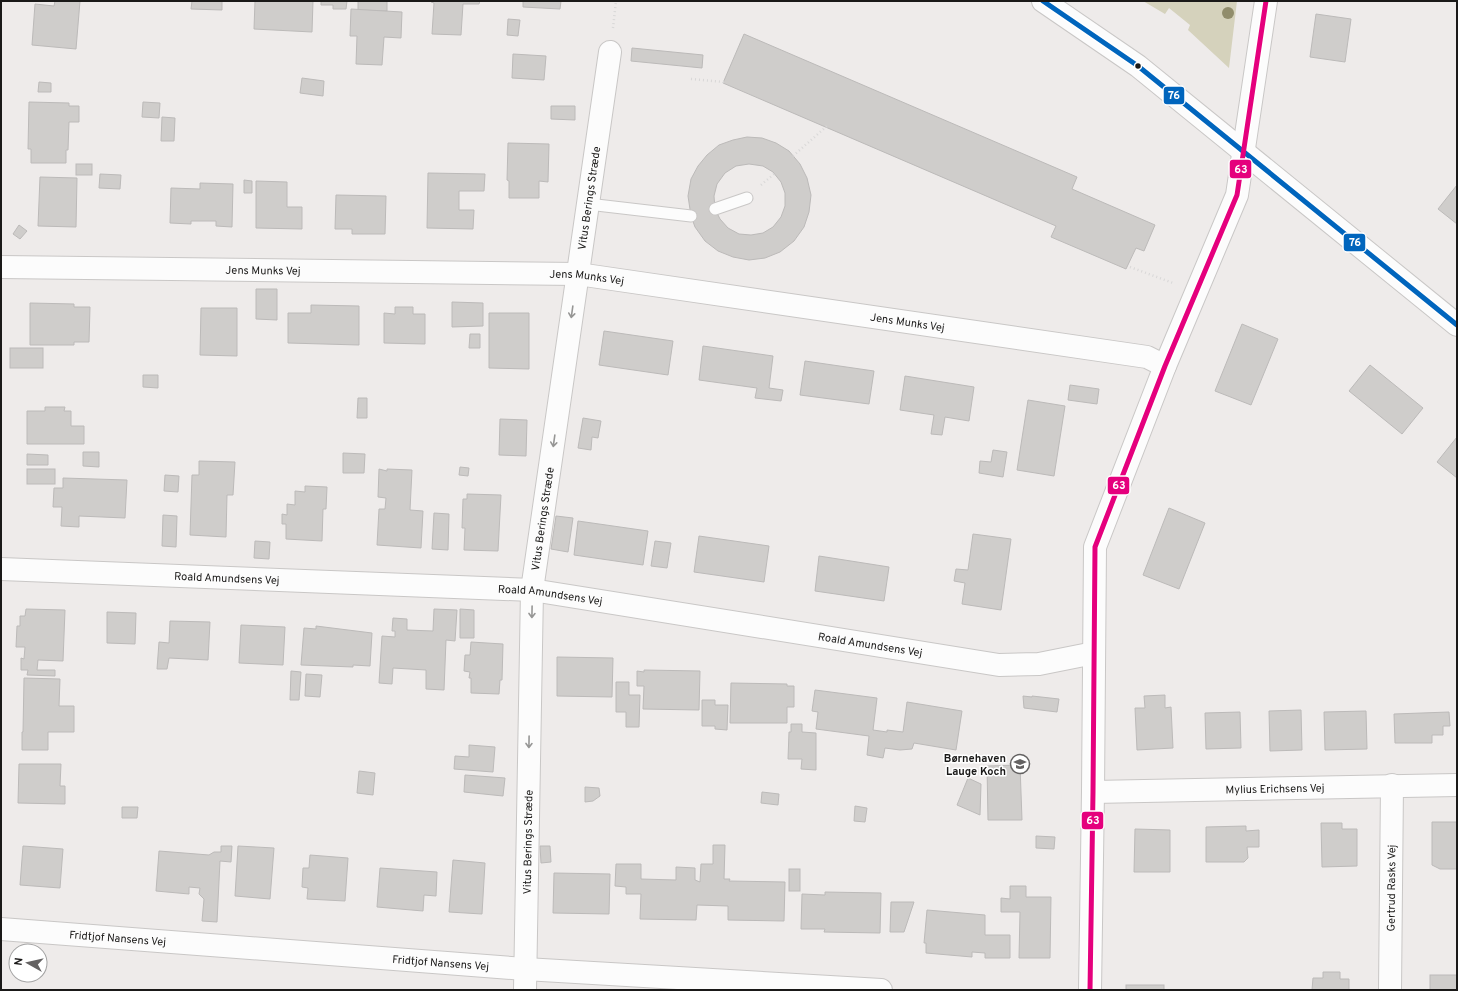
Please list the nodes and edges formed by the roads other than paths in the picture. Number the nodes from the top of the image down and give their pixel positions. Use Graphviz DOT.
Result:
graph roads {
  1 [pos="1032,1"];
  2 [pos="1266,1"];
  3 [pos="1048,5"];
  4 [pos="610,52"];
  5 [pos="1244,152"];
  6 [pos="747,198"];
  7 [pos="588,204"];
  8 [pos="715,209"];
  9 [pos="691,216"];
  10 [pos="1,267"];
  11 [pos="578,274"];
  12 [pos="1457,325"];
  13 [pos="1165,366"];
  14 [pos="1,569"];
  15 [pos="532,590"];
  16 [pos="1094,653"];
  17 [pos="1457,784"];
  18 [pos="1392,785"];
  19 [pos="1093,792"];
  20 [pos="1,929"];
  21 [pos="525,979"];
  22 [pos="880,990"];
  23 [pos="1090,990"];
  24 [pos="1390,990"];
  1 -- 3 [label="street"];
  2 -- 5 [label="street"];
  3 -- 5 [label="street"];
  4 -- 7 [label="street, Vitus Berings Stræde"];
  5 -- 12 [label="street"];
  5 -- 13 [label="street"];
  6 -- 8 [label="lane"];
  7 -- 9 [label="lane"];
  7 -- 11 [label="street, Vitus Berings Stræde"];
  10 -- 11 [label="street, Jens Munks Vej"];
  11 -- 13 [label="street, Jens Munks Vej"];
  11 -- 15 [label="street, Vitus Berings Stræde, one-way"];
  13 -- 16 [label="street"];
  14 -- 15 [label="street, Roald Amundsens Vej"];
  15 -- 16 [label="street, Roald Amundsens Vej"];
  15 -- 21 [label="street, Vitus Berings Stræde, one-way"];
  16 -- 19 [label="street"];
  17 -- 18 [label="street, Mylius Erichsens Vej"];
  18 -- 19 [label="street, Mylius Erichsens Vej"];
  18 -- 24 [label="street, Gertrud Rasks Vej"];
  19 -- 23 [label="street"];
  20 -- 21 [label="street, Fridtjof Nansens Vej"];
  21 -- 22 [label="street, Fridtjof Nansens Vej"];
}
